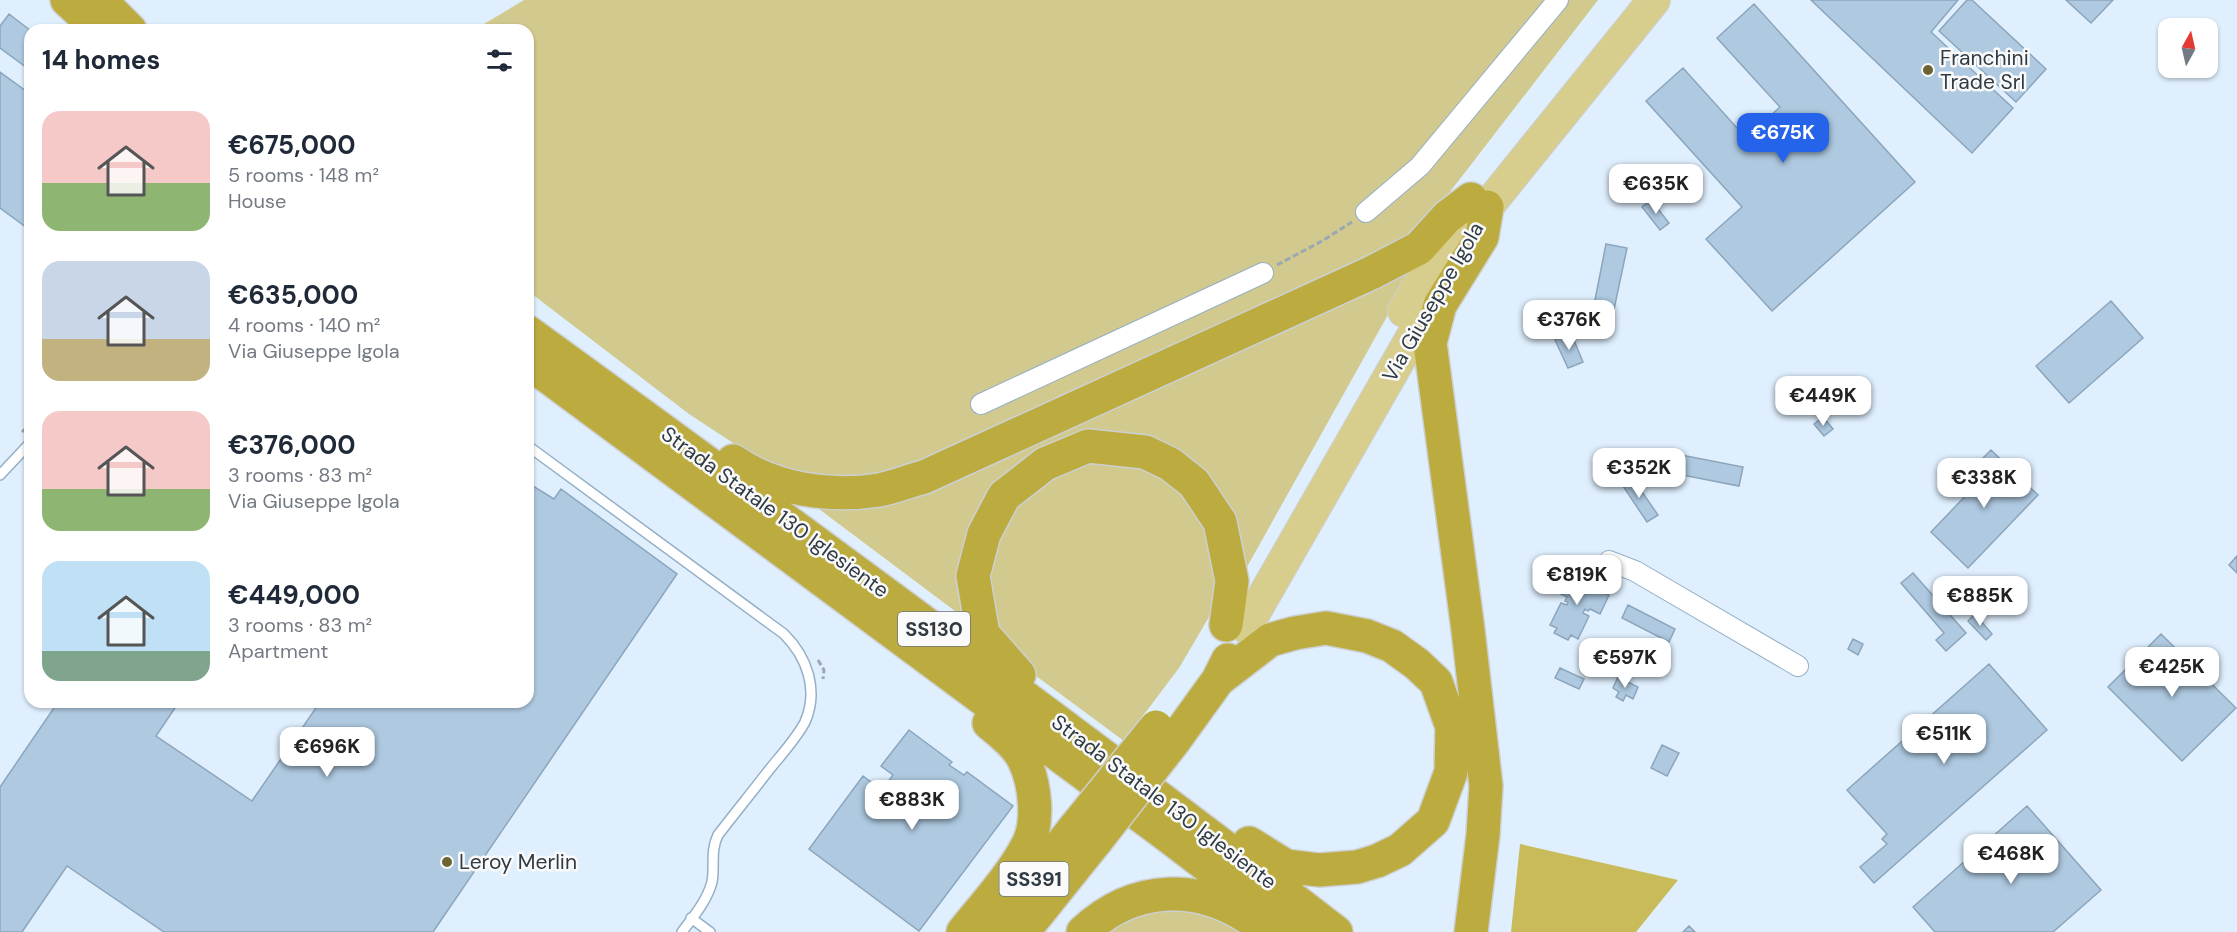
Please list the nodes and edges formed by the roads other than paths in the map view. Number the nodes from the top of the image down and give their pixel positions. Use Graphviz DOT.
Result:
graph roads {
  1 [pos="67,0"];
  2 [pos="100,0"];
  3 [pos="1558,0"];
  4 [pos="1627,0"];
  5 [pos="1654,0"];
  6 [pos="93,24"];
  7 [pos="124,24"];
  8 [pos="1479,203"];
  9 [pos="1366,212"];
  10 [pos="1263,273"];
  11 [pos="534,336"];
  12 [pos="534,366"];
  13 [pos="611,393"];
  14 [pos="981,404"];
  15 [pos="24,449"];
  16 [pos="534,450"];
  17 [pos="0,475"];
  18 [pos="1609,561"];
  19 [pos="1234,622"];
  20 [pos="1798,666"];
  21 [pos="940,667"];
  22 [pos="1218,680"];
  23 [pos="1066,728"];
  24 [pos="1165,734"];
  25 [pos="1175,808"];
  26 [pos="1086,834"];
  27 [pos="692,918"];
  28 [pos="682,932"];
  29 [pos="711,932"];
  30 [pos="963,932"];
  31 [pos="992,932"];
  32 [pos="1023,932"];
  33 [pos="1083,932"];
  34 [pos="1269,932"];
  35 [pos="1294,932"];
  36 [pos="1336,932"];
  37 [pos="1471,932"];
  1 -- 6 [label="highway"];
  2 -- 7 [label="highway"];
  3 -- 9 [label="street"];
  4 -- 8 [label="main road, Via Giuseppe Igola"];
  5 -- 8 [label="main road, Via Giuseppe Igola"];
  8 -- 13 [label="highway"];
  8 -- 19 [label="main road, Via Giuseppe Igola"];
  8 -- 37 [label="highway"];
  10 -- 14 [label="street"];
  11 -- 13 [label="highway, Strada Statale 130 Iglesiente / SS130"];
  12 -- 21 [label="highway, Strada Statale 130 Iglesiente / SS130"];
  13 -- 23 [label="highway, Strada Statale 130 Iglesiente / SS130"];
  15 -- 17 [label="lane"];
  16 -- 27 [label="lane"];
  18 -- 20 [label="street"];
  19 -- 22 [label="highway, SS391"];
  19 -- 23 [label="highway"];
  19 -- 24 [label="highway, SS391"];
  21 -- 30 [label="highway"];
  21 -- 35 [label="highway, Strada Statale 130 Iglesiente / SS130"];
  22 -- 24 [label="highway, SS391"];
  22 -- 25 [label="highway"];
  23 -- 25 [label="highway, Strada Statale 130 Iglesiente / SS130"];
  24 -- 26 [label="highway, SS391, bridge"];
  25 -- 36 [label="highway, Strada Statale 130 Iglesiente / SS130"];
  26 -- 31 [label="highway, SS391"];
  26 -- 32 [label="highway, SS391"];
  27 -- 28 [label="lane"];
  27 -- 29 [label="lane"];
  33 -- 34 [label="highway"];
}
